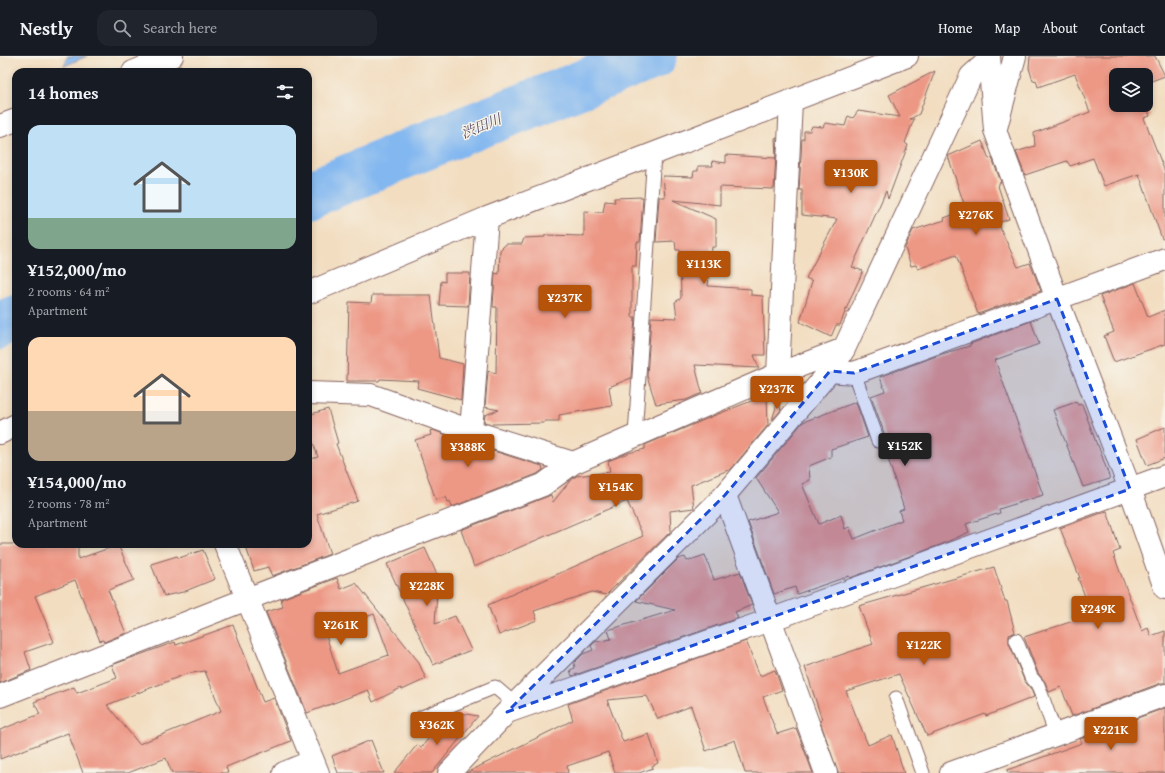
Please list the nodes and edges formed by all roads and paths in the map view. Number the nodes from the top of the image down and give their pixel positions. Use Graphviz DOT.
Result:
graph roads {
  1 [pos="172,56"];
  2 [pos="907,56"];
  3 [pos="1015,56"];
  4 [pos="989,58"];
  5 [pos="143,68"];
  6 [pos="792,101"];
  7 [pos="12,122"];
  8 [pos="0,126"];
  9 [pos="995,130"];
  10 [pos="654,154"];
  11 [pos="488,218"];
  12 [pos="1165,259"];
  13 [pos="312,291"];
  14 [pos="1057,299"];
  15 [pos="844,349"];
  16 [pos="830,371"];
  17 [pos="854,373"];
  18 [pos="778,374"];
  19 [pos="312,393"];
  20 [pos="12,426"];
  21 [pos="471,430"];
  22 [pos="0,433"];
  23 [pos="635,435"];
  24 [pos="878,441"];
  25 [pos="573,463"];
  26 [pos="1165,476"];
  27 [pos="1130,489"];
  28 [pos="725,495"];
  29 [pos="227,548"];
  30 [pos="1165,588"];
  31 [pos="247,599"];
  32 [pos="770,620"];
  33 [pos="1016,640"];
  34 [pos="1165,695"];
  35 [pos="0,696"];
  36 [pos="896,698"];
  37 [pos="511,708"];
  38 [pos="422,717"];
  39 [pos="1056,735"];
  40 [pos="316,767"];
  41 [pos="284,773"];
  42 [pos="449,773"];
  43 [pos="826,773"];
  44 [pos="923,773"];
  45 [pos="951,773"];
  1 -- 5 [label="street"];
  2 -- 6 [label="street"];
  3 -- 9 [label="street"];
  4 -- 9 [label="street"];
  4 -- 15 [label="street"];
  6 -- 10 [label="street"];
  6 -- 18 [label="street"];
  7 -- 8 [label="street"];
  9 -- 14 [label="street"];
  10 -- 11 [label="street"];
  10 -- 23 [label="lane"];
  11 -- 13 [label="street"];
  11 -- 21 [label="street"];
  12 -- 14 [label="street"];
  14 -- 17 [label="street"];
  14 -- 27 [label="street"];
  15 -- 16 [label="street"];
  15 -- 18 [label="street"];
  16 -- 17 [label="street"];
  16 -- 28 [label="street"];
  17 -- 24 [label="lane"];
  18 -- 23 [label="street"];
  19 -- 21 [label="street"];
  20 -- 22 [label="street"];
  21 -- 25 [label="street"];
  23 -- 25 [label="street"];
  25 -- 31 [label="street"];
  26 -- 27 [label="street"];
  27 -- 30 [label="street"];
  27 -- 32 [label="street"];
  28 -- 32 [label="street"];
  28 -- 37 [label="street"];
  29 -- 31 [label="street"];
  31 -- 35 [label="street"];
  31 -- 40 [label="street"];
  32 -- 37 [label="street"];
  32 -- 43 [label="street"];
  33 -- 39 [label="lane"];
  34 -- 39 [label="street"];
  36 -- 44 [label="lane"];
  37 -- 38 [label="lane"];
  37 -- 42 [label="street"];
  39 -- 45 [label="street"];
  40 -- 41 [label="street"];
}
